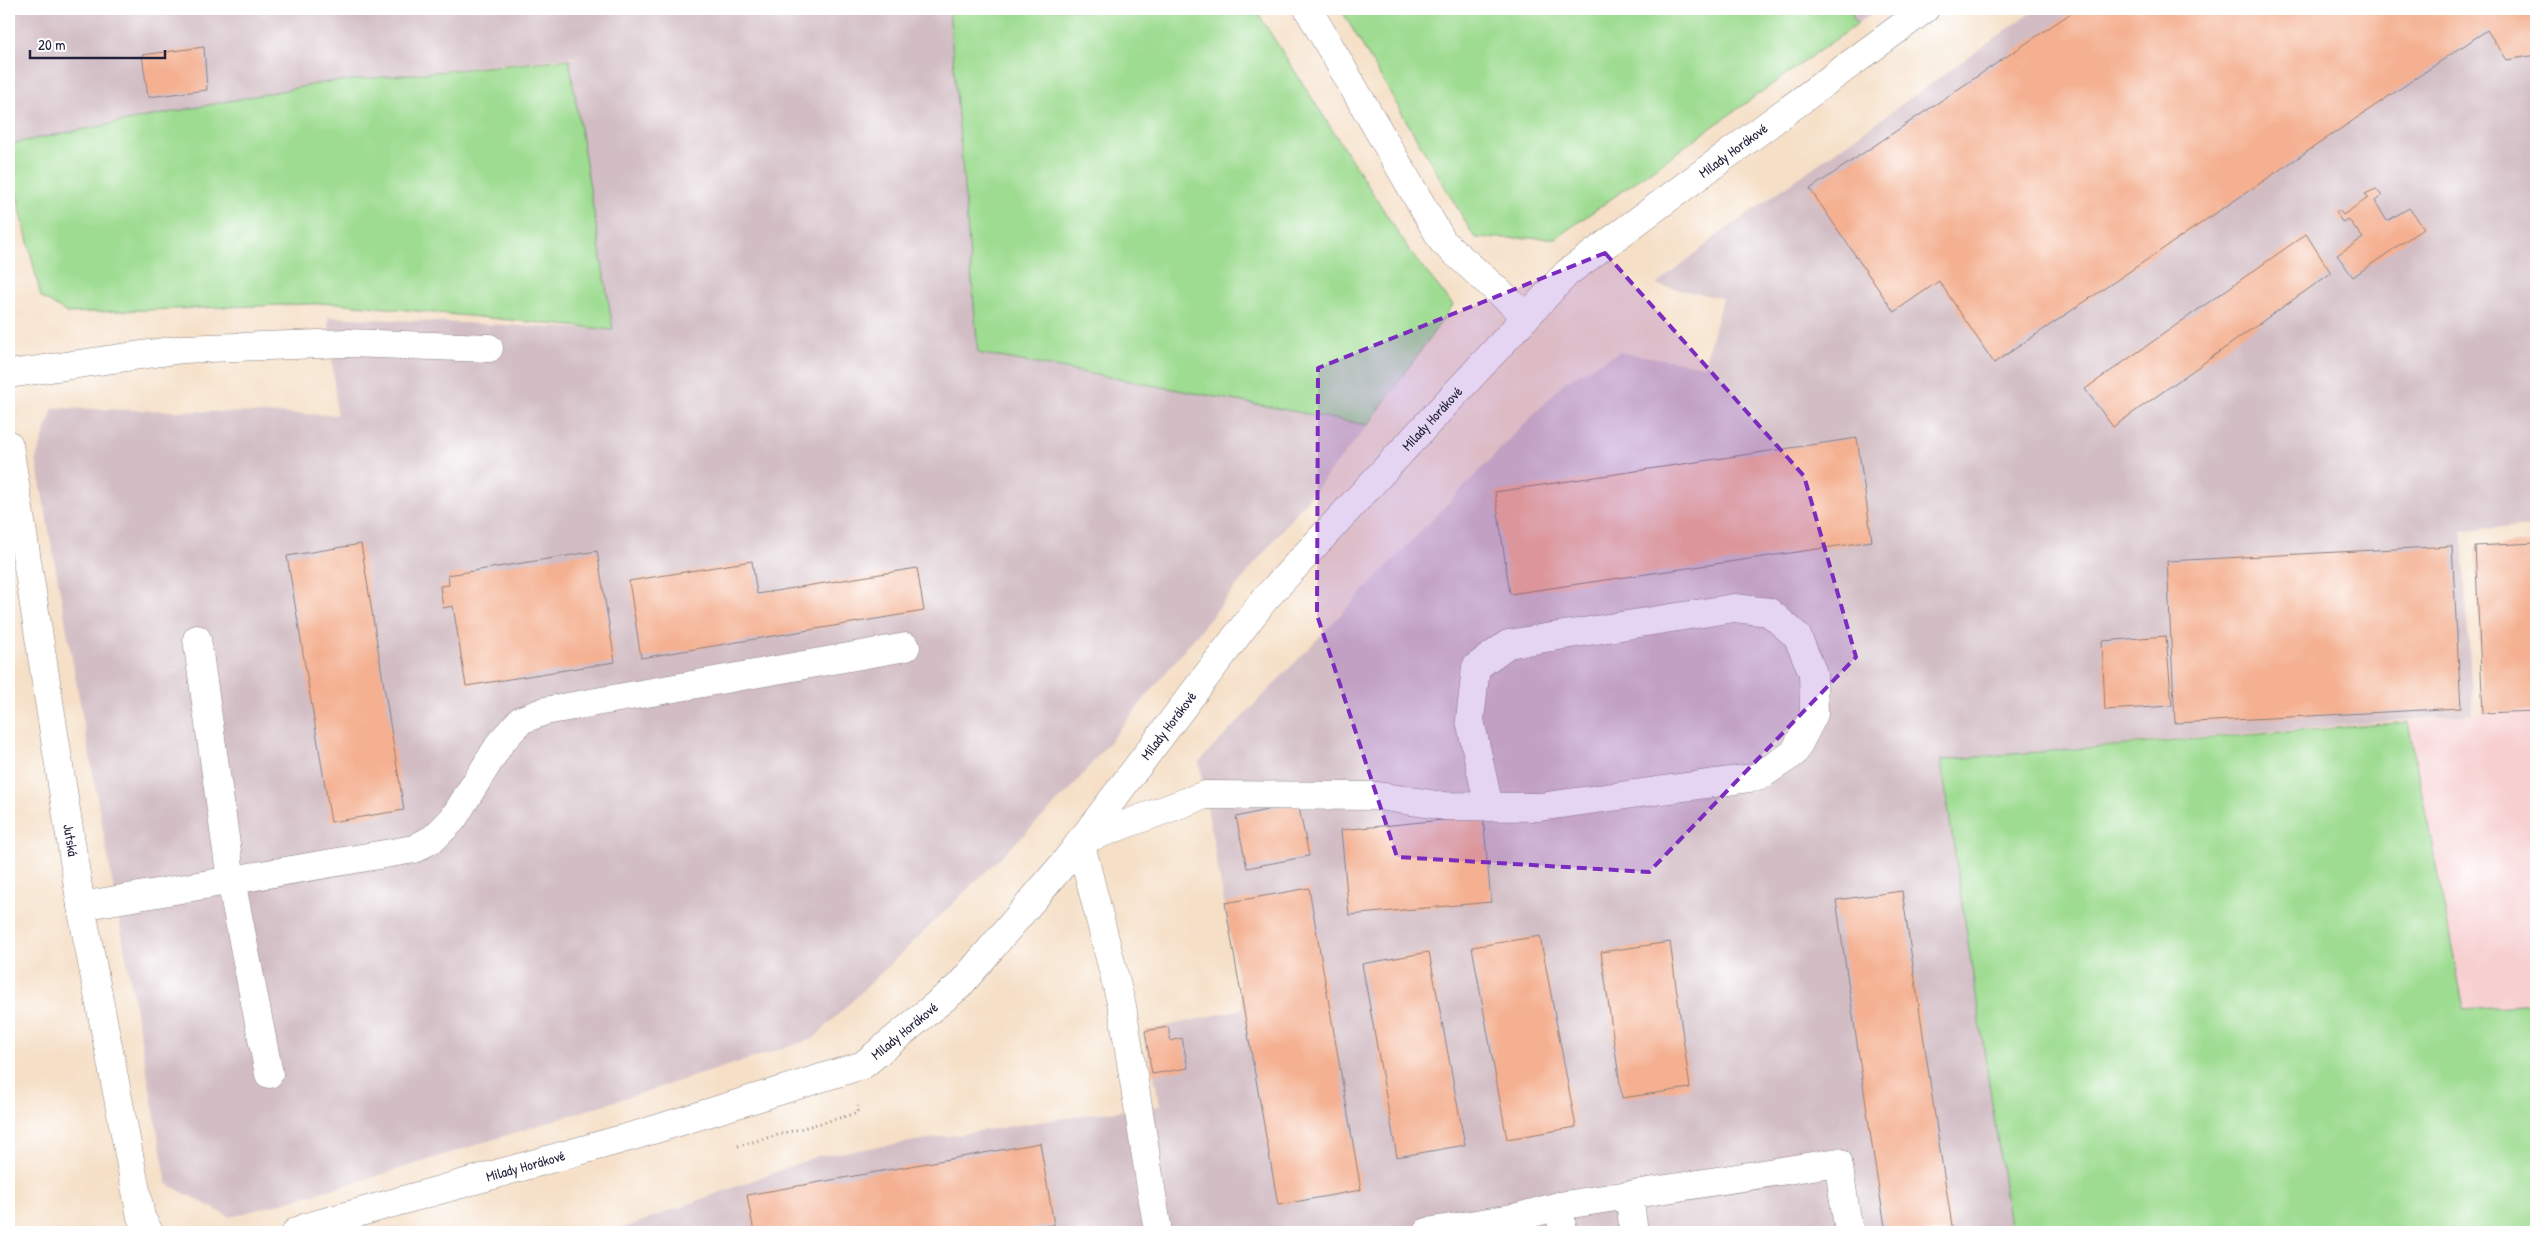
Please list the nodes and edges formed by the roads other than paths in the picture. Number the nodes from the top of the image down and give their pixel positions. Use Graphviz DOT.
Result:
graph roads {
  1 [pos="1308,9"];
  2 [pos="1926,9"];
  3 [pos="1526,316"];
  4 [pos="489,348"];
  5 [pos="9,374"];
  6 [pos="9,446"];
  7 [pos="15,533"];
  8 [pos="198,639"];
  9 [pos="906,647"];
  10 [pos="1490,807"];
  11 [pos="1080,841"];
  12 [pos="231,880"];
  13 [pos="81,906"];
  14 [pos="269,1074"];
  15 [pos="1629,1195"];
  16 [pos="1561,1219"];
  17 [pos="149,1232"];
  18 [pos="296,1232"];
  19 [pos="1158,1232"];
  20 [pos="1427,1232"];
  21 [pos="1634,1232"];
  22 [pos="1849,1232"];
  1 -- 3 [label="street"];
  2 -- 3 [label="street, Milady Horákové"];
  3 -- 11 [label="street, Milady Horákové"];
  4 -- 5 [label="street"];
  6 -- 7 [label="street, Jutská"];
  7 -- 13 [label="street, Jutská"];
  8 -- 12 [label="street"];
  9 -- 12 [label="street"];
  10 -- 10 [label="street"];
  10 -- 11 [label="street"];
  11 -- 18 [label="street, Milady Horákové"];
  11 -- 19 [label="street"];
  12 -- 13 [label="street"];
  12 -- 14 [label="street"];
  13 -- 17 [label="street, Jutská"];
  15 -- 16 [label="street"];
  15 -- 21 [label="street"];
  15 -- 22 [label="street"];
  16 -- 20 [label="street"];
}
